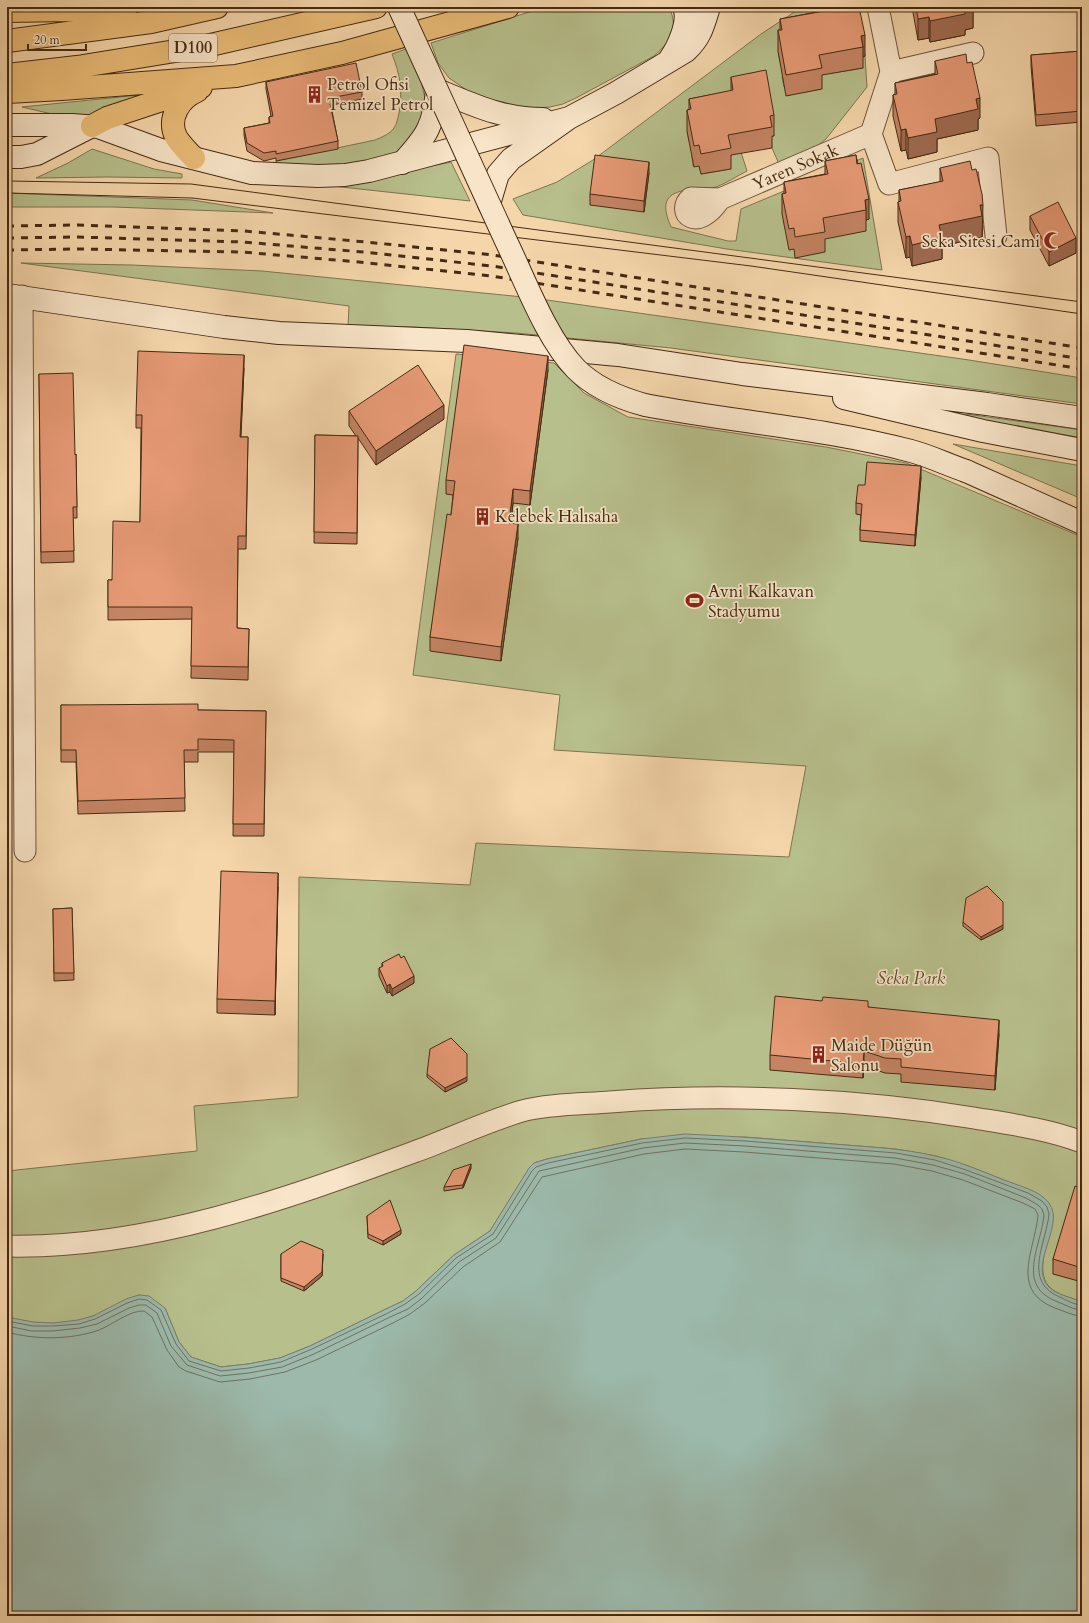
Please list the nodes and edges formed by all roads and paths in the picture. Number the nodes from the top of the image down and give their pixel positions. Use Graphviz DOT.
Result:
graph roads {
  1 [pos="217,7"];
  2 [pos="376,7"];
  3 [pos="399,7"];
  4 [pos="508,7"];
  5 [pos="684,7"];
  6 [pos="878,7"];
  7 [pos="712,8"];
  8 [pos="7,11"];
  9 [pos="151,22"];
  10 [pos="682,31"];
  11 [pos="7,41"];
  12 [pos="973,53"];
  13 [pos="666,64"];
  14 [pos="891,72"];
  15 [pos="7,75"];
  16 [pos="236,76"];
  17 [pos="437,90"];
  18 [pos="7,92"];
  19 [pos="569,118"];
  20 [pos="7,126"];
  21 [pos="92,126"];
  22 [pos="871,134"];
  23 [pos="461,146"];
  24 [pos="7,156"];
  25 [pos="194,158"];
  26 [pos="402,163"];
  27 [pos="720,199"];
  28 [pos="489,204"];
  29 [pos="996,236"];
  30 [pos="15,296"];
  31 [pos="742,374"];
  32 [pos="1082,418"];
  33 [pos="1082,450"];
  34 [pos="1082,524"];
  35 [pos="25,851"];
  36 [pos="1082,1142"];
  37 [pos="7,1246"];
  1 -- 9 [label="highway, D100"];
  2 -- 15 [label="highway, D100"];
  3 -- 17 [label="main road, bridge"];
  4 -- 16 [label="highway"];
  5 -- 10 [label="main road"];
  6 -- 14 [label="street"];
  7 -- 10 [label="main road"];
  7 -- 13 [label="main road"];
  8 -- 9 [label="highway"];
  9 -- 11 [label="highway, D100"];
  10 -- 13 [label="main road"];
  12 -- 14 [label="street"];
  13 -- 19 [label="main road"];
  14 -- 22 [label="street"];
  16 -- 18 [label="highway"];
  16 -- 21 [label="highway"];
  16 -- 25 [label="highway"];
  17 -- 19 [label="main road"];
  17 -- 23 [label="main road, bridge"];
  17 -- 26 [label="main road"];
  19 -- 23 [label="main road"];
  19 -- 28 [label="main road"];
  20 -- 21 [label="main road"];
  21 -- 24 [label="main road"];
  21 -- 25 [label="main road"];
  22 -- 27 [label="street, Yaren Sokak"];
  22 -- 29 [label="street"];
  23 -- 26 [label="main road"];
  23 -- 28 [label="main road, bridge"];
  25 -- 26 [label="main road"];
  28 -- 34 [label="main road, bridge"];
  30 -- 31 [label="main road"];
  30 -- 35 [label="street"];
  31 -- 32 [label="main road"];
  31 -- 33 [label="main road"];
  36 -- 37 [label="street"];
}
